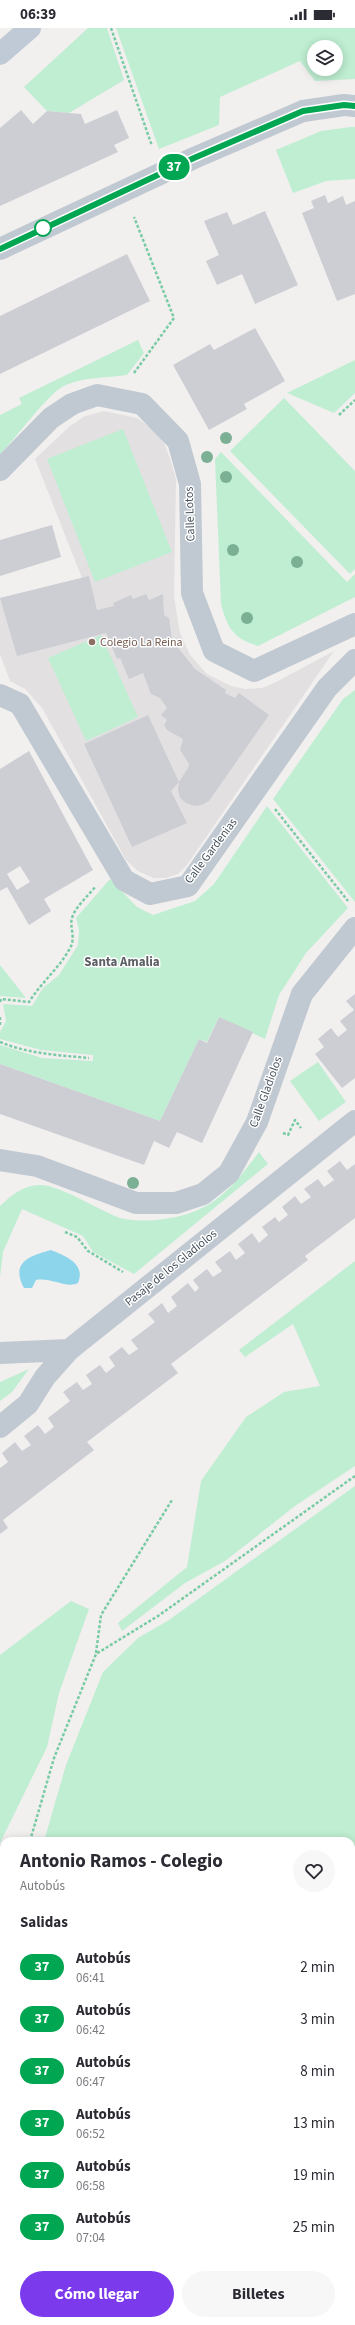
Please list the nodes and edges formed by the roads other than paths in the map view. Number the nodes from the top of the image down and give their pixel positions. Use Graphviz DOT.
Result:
graph roads {
  1 [pos="30,28"];
  2 [pos="0,54"];
  3 [pos="355,106"];
  4 [pos="0,249"];
  5 [pos="0,470"];
  6 [pos="355,624"];
  7 [pos="355,660"];
  8 [pos="0,694"];
  9 [pos="355,928"];
  10 [pos="355,1121"];
  11 [pos="0,1160"];
  12 [pos="69,1350"];
  13 [pos="0,1353"];
  14 [pos="0,1427"];
  1 -- 2 [label="main road"];
  3 -- 4 [label="street"];
  5 -- 6 [label="street, Calle Lotos"];
  7 -- 8 [label="street, Calle Gardenias"];
  9 -- 11 [label="street, Calle Gladiolos"];
  10 -- 12 [label="street, Pasaje de los Gladiolos"];
  12 -- 13 [label="street"];
  12 -- 14 [label="street, Pasaje de los Gladiolos"];
}
